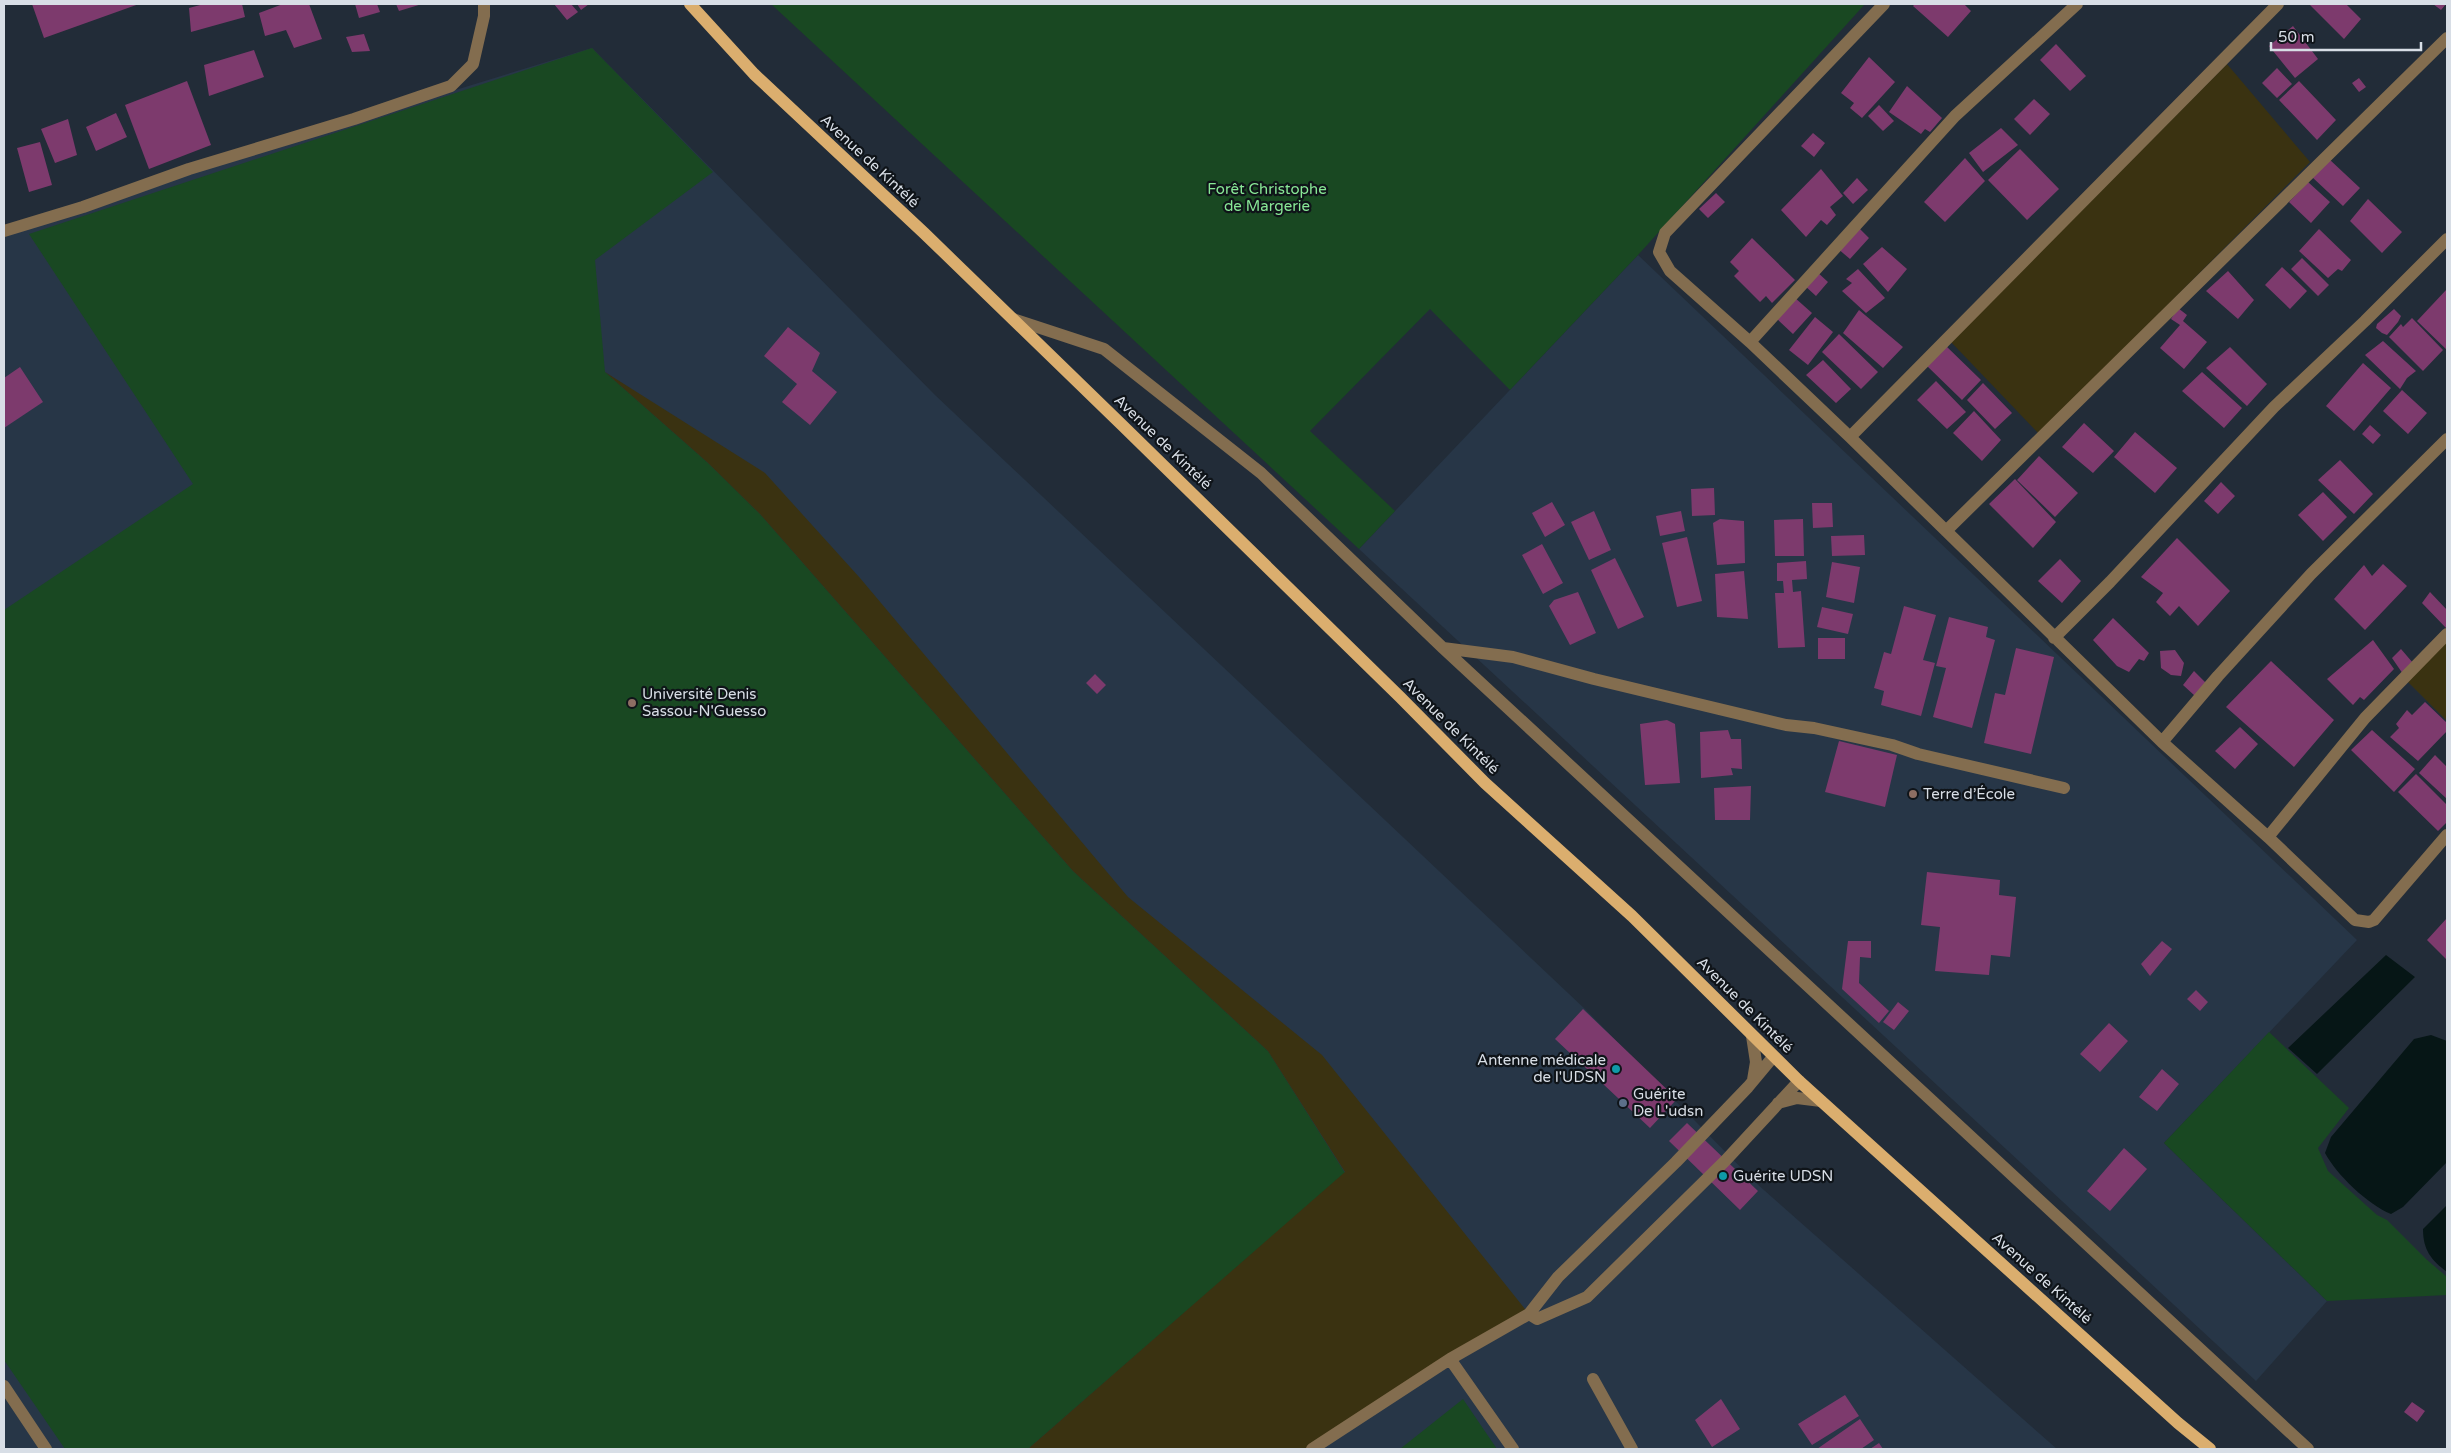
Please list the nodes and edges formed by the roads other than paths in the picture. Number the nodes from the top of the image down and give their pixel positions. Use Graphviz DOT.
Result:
graph roads {
  1 [pos="484,4"];
  2 [pos="690,4"];
  3 [pos="1884,4"];
  4 [pos="2077,4"];
  5 [pos="2278,4"];
  6 [pos="2447,38"];
  7 [pos="4,231"];
  8 [pos="2447,239"];
  9 [pos="1013,320"];
  10 [pos="1750,342"];
  11 [pos="1850,437"];
  12 [pos="2447,439"];
  13 [pos="1946,531"];
  14 [pos="2447,634"];
  15 [pos="2054,638"];
  16 [pos="1443,648"];
  17 [pos="2162,742"];
  18 [pos="2064,788"];
  19 [pos="2447,835"];
  20 [pos="2268,837"];
  21 [pos="1752,1036"];
  22 [pos="1774,1057"];
  23 [pos="1798,1081"];
  24 [pos="1753,1082"];
  25 [pos="1821,1101"];
  26 [pos="1778,1103"];
  27 [pos="1529,1314"];
  28 [pos="1450,1359"];
  29 [pos="1593,1379"];
  30 [pos="4,1386"];
  31 [pos="46,1449"];
  32 [pos="1312,1449"];
  33 [pos="1513,1449"];
  34 [pos="1632,1449"];
  35 [pos="2210,1449"];
  36 [pos="2308,1449"];
  1 -- 7 [label="street"];
  2 -- 9 [label="main road, Avenue de Kintélé"];
  3 -- 10 [label="street"];
  4 -- 10 [label="street"];
  5 -- 11 [label="street"];
  6 -- 13 [label="street"];
  8 -- 15 [label="street"];
  9 -- 16 [label="street"];
  9 -- 21 [label="main road, Avenue de Kintélé"];
  10 -- 11 [label="street"];
  11 -- 13 [label="street"];
  12 -- 17 [label="street"];
  13 -- 15 [label="street"];
  14 -- 20 [label="street"];
  15 -- 17 [label="street"];
  16 -- 18 [label="street"];
  16 -- 36 [label="street"];
  17 -- 20 [label="street"];
  19 -- 20 [label="street"];
  21 -- 22 [label="main road, Avenue de Kintélé"];
  21 -- 24 [label="street"];
  22 -- 23 [label="main road, Avenue de Kintélé"];
  22 -- 24 [label="street"];
  23 -- 25 [label="main road, Avenue de Kintélé"];
  23 -- 26 [label="street"];
  24 -- 27 [label="street"];
  25 -- 26 [label="street"];
  25 -- 35 [label="main road, Avenue de Kintélé"];
  26 -- 27 [label="street"];
  27 -- 28 [label="street"];
  28 -- 32 [label="street"];
  28 -- 33 [label="street"];
  29 -- 34 [label="street"];
  30 -- 31 [label="street"];
}
